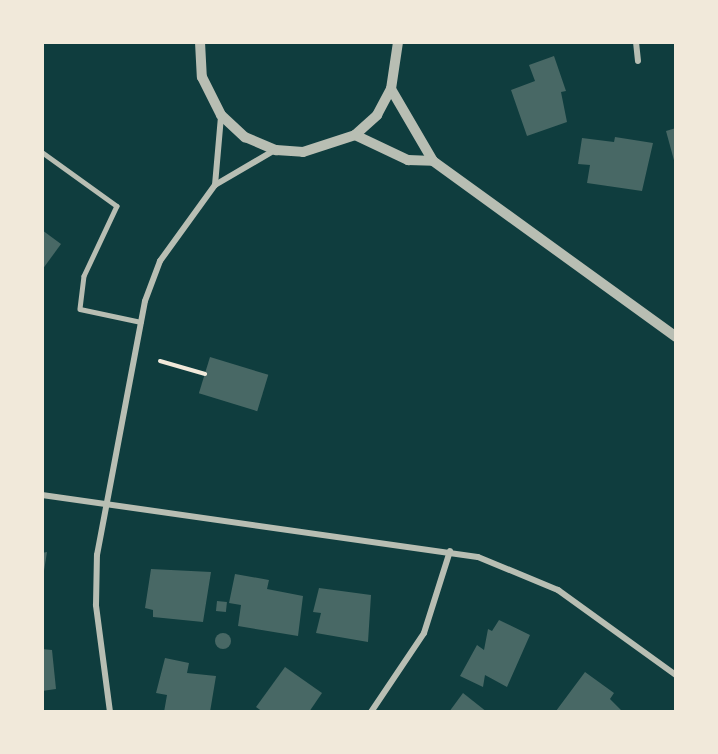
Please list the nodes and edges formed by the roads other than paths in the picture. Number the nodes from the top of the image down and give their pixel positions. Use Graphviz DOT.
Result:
graph roads {
  1 [pos="200,42"];
  2 [pos="398,42"];
  3 [pos="636,42"];
  4 [pos="638,62"];
  5 [pos="391,89"];
  6 [pos="221,115"];
  7 [pos="355,135"];
  8 [pos="276,150"];
  9 [pos="42,152"];
  10 [pos="433,161"];
  11 [pos="215,185"];
  12 [pos="141,322"];
  13 [pos="676,337"];
  14 [pos="42,495"];
  15 [pos="106,506"];
  16 [pos="450,551"];
  17 [pos="676,675"];
  18 [pos="110,712"];
  19 [pos="371,712"];
  1 -- 6 [label="street"];
  2 -- 5 [label="street"];
  3 -- 4 [label="street"];
  5 -- 7 [label="street"];
  5 -- 10 [label="street"];
  6 -- 8 [label="street"];
  6 -- 11 [label="street"];
  7 -- 8 [label="street"];
  7 -- 10 [label="street"];
  8 -- 11 [label="street"];
  9 -- 12 [label="lane"];
  10 -- 13 [label="street"];
  11 -- 12 [label="street"];
  12 -- 15 [label="street"];
  14 -- 15 [label="street"];
  15 -- 16 [label="street"];
  15 -- 18 [label="street"];
  16 -- 17 [label="street"];
  16 -- 19 [label="street"];
}
